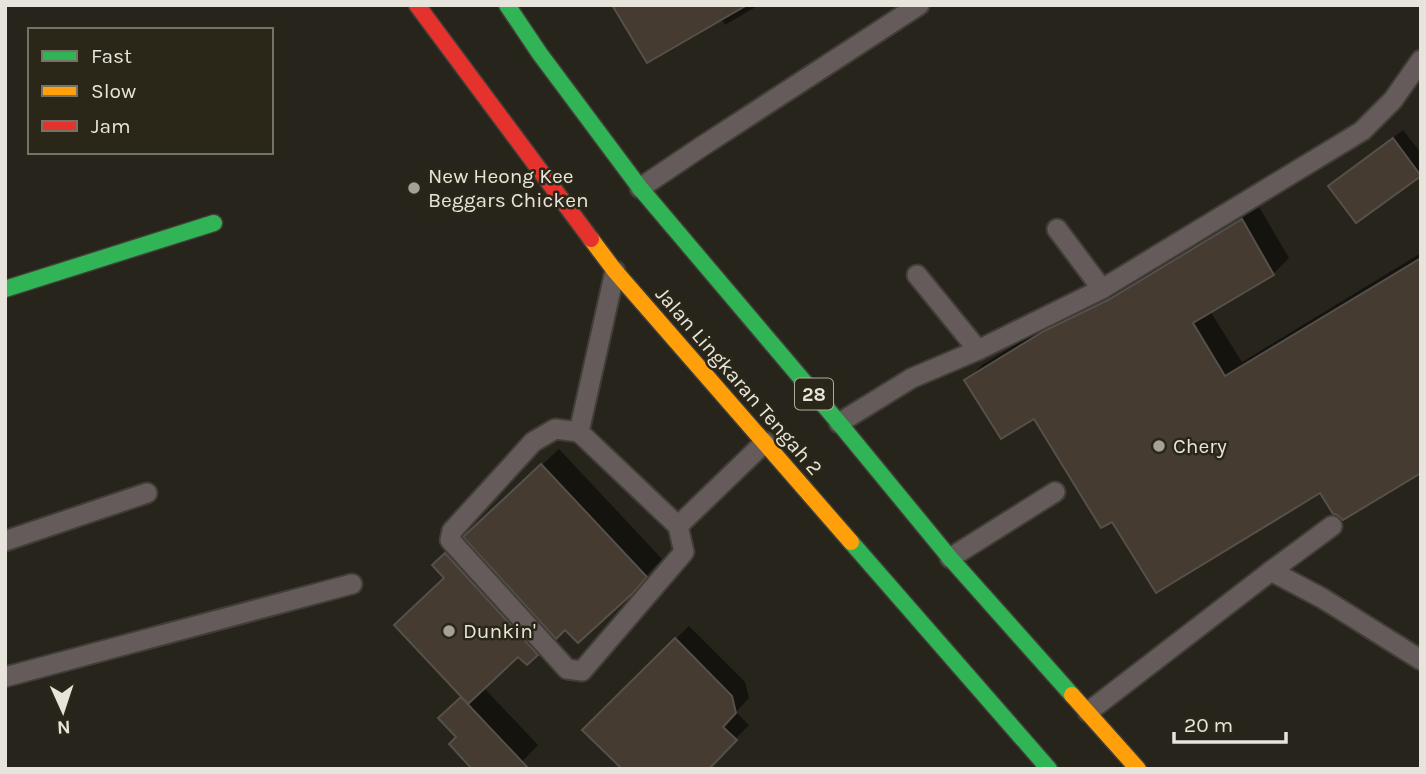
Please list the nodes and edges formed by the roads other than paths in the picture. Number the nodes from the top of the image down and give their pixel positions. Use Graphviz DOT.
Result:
graph roads {
  1 [pos="417,5"];
  2 [pos="507,5"];
  3 [pos="919,5"];
  4 [pos="1421,60"];
  5 [pos="640,188"];
  6 [pos="214,223"];
  7 [pos="1057,229"];
  8 [pos="615,271"];
  9 [pos="917,275"];
  10 [pos="5,289"];
  11 [pos="1102,289"];
  12 [pos="978,350"];
  13 [pos="839,423"];
  14 [pos="579,432"];
  15 [pos="765,442"];
  16 [pos="1055,492"];
  17 [pos="146,494"];
  18 [pos="678,526"];
  19 [pos="1332,526"];
  20 [pos="5,541"];
  21 [pos="950,558"];
  22 [pos="1270,571"];
  23 [pos="352,584"];
  24 [pos="1421,660"];
  25 [pos="5,677"];
  26 [pos="1088,712"];
  27 [pos="1049,769"];
  28 [pos="1138,769"];
  1 -- 8 [label="main road, Jalan Lingkaran Tengah 2"];
  2 -- 5 [label="main road, 28"];
  3 -- 5 [label="lane"];
  4 -- 11 [label="lane"];
  5 -- 13 [label="main road, 28"];
  6 -- 10 [label="main road"];
  7 -- 11 [label="lane"];
  8 -- 14 [label="lane"];
  8 -- 15 [label="main road, Jalan Lingkaran Tengah 2"];
  9 -- 12 [label="lane"];
  11 -- 12 [label="lane"];
  12 -- 13 [label="lane"];
  13 -- 21 [label="main road, 28"];
  14 -- 18 [label="lane"];
  14 -- 18 [label="lane"];
  15 -- 18 [label="lane"];
  15 -- 27 [label="main road, Jalan Lingkaran Tengah 2"];
  16 -- 21 [label="lane"];
  17 -- 20 [label="lane"];
  19 -- 22 [label="lane"];
  21 -- 26 [label="main road, 28"];
  22 -- 24 [label="lane"];
  22 -- 26 [label="lane"];
  23 -- 25 [label="lane"];
  26 -- 28 [label="main road, 28"];
}
